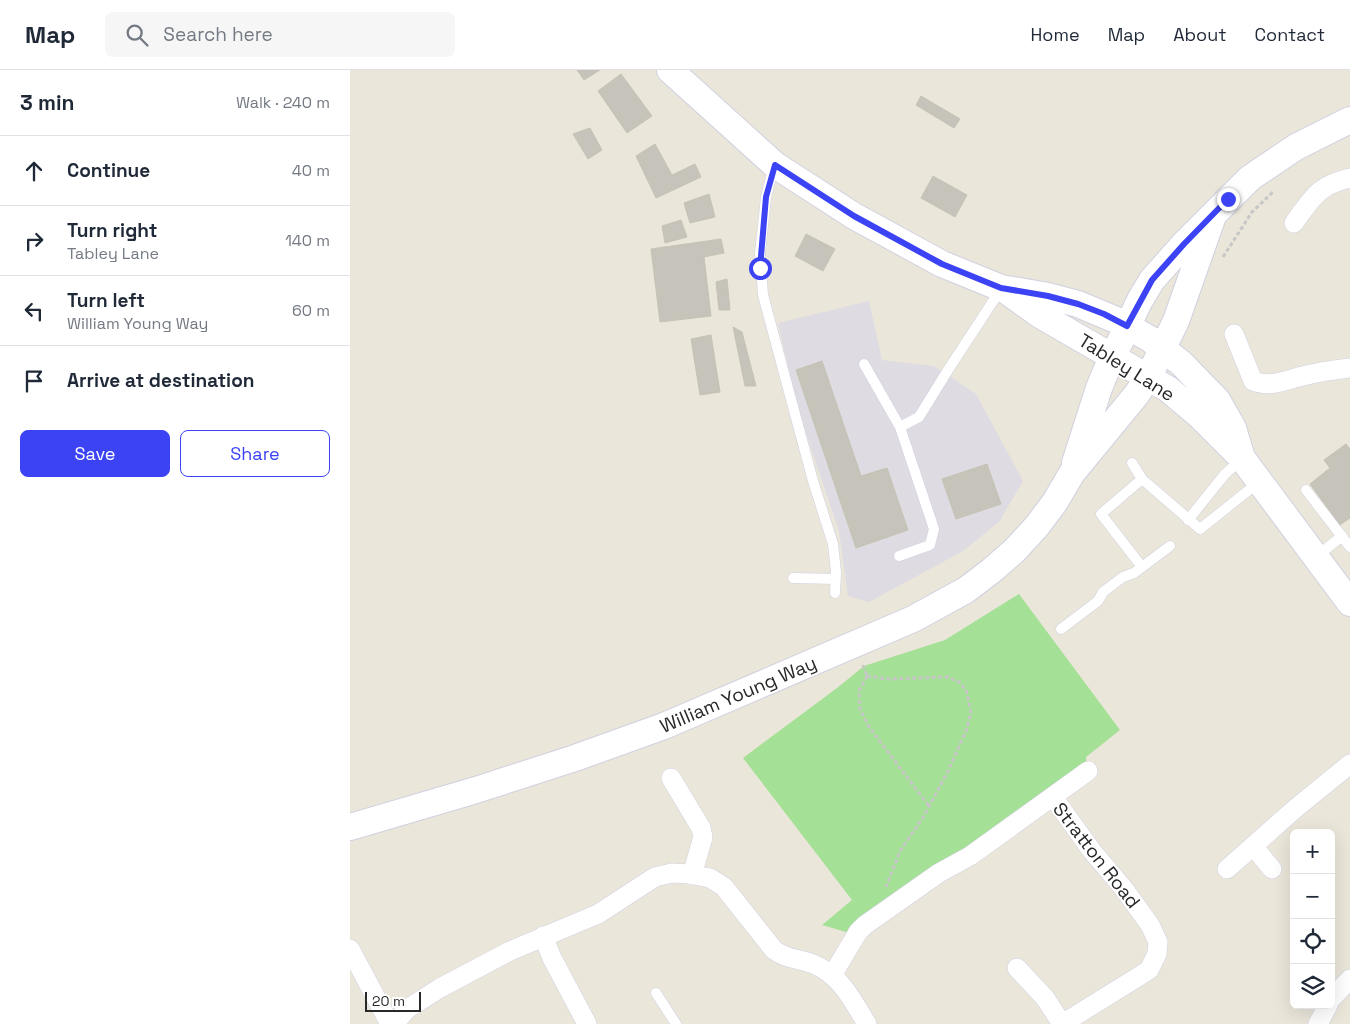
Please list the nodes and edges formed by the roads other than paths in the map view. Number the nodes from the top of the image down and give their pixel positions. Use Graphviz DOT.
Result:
graph roads {
  1 [pos="670,70"];
  2 [pos="1350,120"];
  3 [pos="775,165"];
  4 [pos="1350,178"];
  5 [pos="1213,216"];
  6 [pos="1294,223"];
  7 [pos="1001,288"];
  8 [pos="1127,326"];
  9 [pos="1234,334"];
  10 [pos="1163,349"];
  11 [pos="1113,356"];
  12 [pos="864,364"];
  13 [pos="1350,368"];
  14 [pos="1147,378"];
  15 [pos="900,427"];
  16 [pos="1242,458"];
  17 [pos="1132,463"];
  18 [pos="1072,473"];
  19 [pos="1142,478"];
  20 [pos="1259,482"];
  21 [pos="1306,490"];
  22 [pos="1188,520"];
  23 [pos="1342,536"];
  24 [pos="1170,546"];
  25 [pos="1350,547"];
  26 [pos="899,556"];
  27 [pos="1315,558"];
  28 [pos="1142,567"];
  29 [pos="793,578"];
  30 [pos="836,579"];
  31 [pos="835,593"];
  32 [pos="1350,603"];
  33 [pos="1061,629"];
  34 [pos="1350,764"];
  35 [pos="1088,771"];
  36 [pos="672,778"];
  37 [pos="1052,797"];
  38 [pos="350,827"];
  39 [pos="1254,846"];
  40 [pos="1227,869"];
  41 [pos="1272,869"];
  42 [pos="692,875"];
  43 [pos="543,936"];
  44 [pos="350,949"];
  45 [pos="1017,968"];
  46 [pos="833,974"];
  47 [pos="1350,979"];
  48 [pos="656,993"];
  49 [pos="1335,993"];
  50 [pos="1326,1009"];
  51 [pos="392,1024"];
  52 [pos="587,1024"];
  53 [pos="676,1024"];
  54 [pos="867,1024"];
  55 [pos="1062,1024"];
  56 [pos="1318,1024"];
  1 -- 3 [label="main road, Tabley Lane"];
  2 -- 5 [label="main road, William Young Way"];
  3 -- 7 [label="main road, Tabley Lane"];
  3 -- 30 [label="lane"];
  4 -- 6 [label="street"];
  5 -- 8 [label="main road, William Young Way"];
  5 -- 10 [label="main road, William Young Way"];
  7 -- 8 [label="main road, Tabley Lane"];
  7 -- 11 [label="main road, Tabley Lane"];
  7 -- 15 [label="lane"];
  8 -- 10 [label="main road, Tabley Lane"];
  8 -- 11 [label="main road, William Young Way"];
  9 -- 13 [label="street"];
  10 -- 14 [label="main road, William Young Way"];
  10 -- 16 [label="main road, Tabley Lane"];
  11 -- 14 [label="main road, Tabley Lane"];
  11 -- 18 [label="main road, William Young Way"];
  12 -- 15 [label="lane"];
  14 -- 16 [label="main road, Tabley Lane"];
  14 -- 18 [label="main road, William Young Way"];
  15 -- 26 [label="lane"];
  16 -- 20 [label="main road, Tabley Lane"];
  16 -- 22 [label="lane"];
  17 -- 19 [label="lane"];
  18 -- 38 [label="main road, William Young Way"];
  19 -- 22 [label="lane"];
  19 -- 28 [label="lane"];
  20 -- 22 [label="lane"];
  20 -- 27 [label="main road, Tabley Lane"];
  21 -- 23 [label="lane"];
  23 -- 25 [label="lane"];
  23 -- 27 [label="lane"];
  24 -- 28 [label="lane"];
  27 -- 32 [label="main road, Tabley Lane"];
  28 -- 33 [label="lane"];
  29 -- 30 [label="lane"];
  30 -- 31 [label="lane"];
  34 -- 39 [label="street"];
  35 -- 37 [label="street"];
  36 -- 42 [label="street"];
  37 -- 46 [label="street, Stratton Road"];
  37 -- 55 [label="street, Stratton Road"];
  39 -- 40 [label="street"];
  39 -- 41 [label="street"];
  42 -- 43 [label="street"];
  42 -- 46 [label="street"];
  43 -- 51 [label="street"];
  43 -- 52 [label="street"];
  44 -- 51 [label="street"];
  45 -- 55 [label="street, Stratton Road"];
  46 -- 54 [label="street"];
  47 -- 49 [label="street"];
  48 -- 53 [label="lane"];
  50 -- 56 [label="street"];
}
